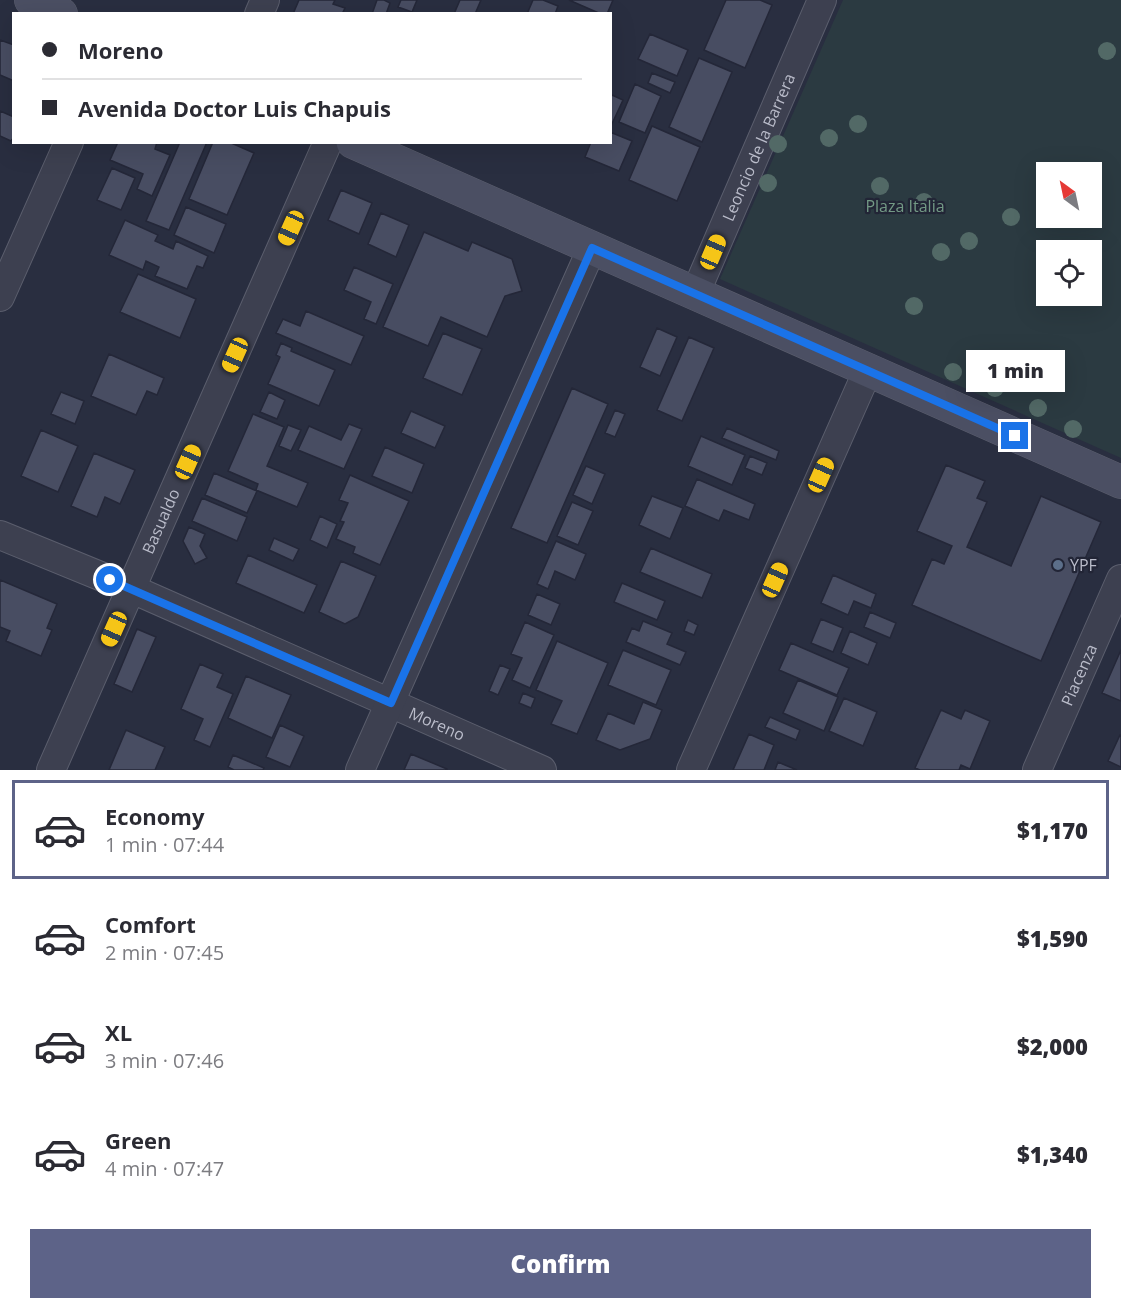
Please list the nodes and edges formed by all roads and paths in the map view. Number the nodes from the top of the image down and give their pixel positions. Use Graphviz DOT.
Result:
graph roads {
  1 [pos="31,0"];
  2 [pos="822,0"];
  3 [pos="58,12"];
  4 [pos="68,144"];
  5 [pos="327,144"];
  6 [pos="358,144"];
  7 [pos="592,248"];
  8 [pos="7,265"];
  9 [pos="695,294"];
  10 [pos="0,297"];
  11 [pos="867,370"];
  12 [pos="1121,482"];
  13 [pos="0,535"];
  14 [pos="1121,579"];
  15 [pos="132,589"];
  16 [pos="391,703"];
  17 [pos="51,770"];
  18 [pos="360,770"];
  19 [pos="542,770"];
  20 [pos="691,770"];
  21 [pos="1037,770"];
  1 -- 3 [label="main road"];
  2 -- 9 [label="street, Leoncio de la Barrera"];
  4 -- 8 [label="street"];
  5 -- 15 [label="street, Basualdo"];
  6 -- 7 [label="main road"];
  7 -- 9 [label="main road"];
  7 -- 16 [label="street"];
  8 -- 10 [label="street"];
  9 -- 11 [label="main road"];
  11 -- 12 [label="main road"];
  11 -- 20 [label="street"];
  13 -- 15 [label="street, Moreno"];
  14 -- 21 [label="street, Piacenza"];
  15 -- 16 [label="street, Moreno"];
  15 -- 17 [label="street, Basualdo"];
  16 -- 18 [label="street"];
  16 -- 19 [label="street, Moreno"];
}
